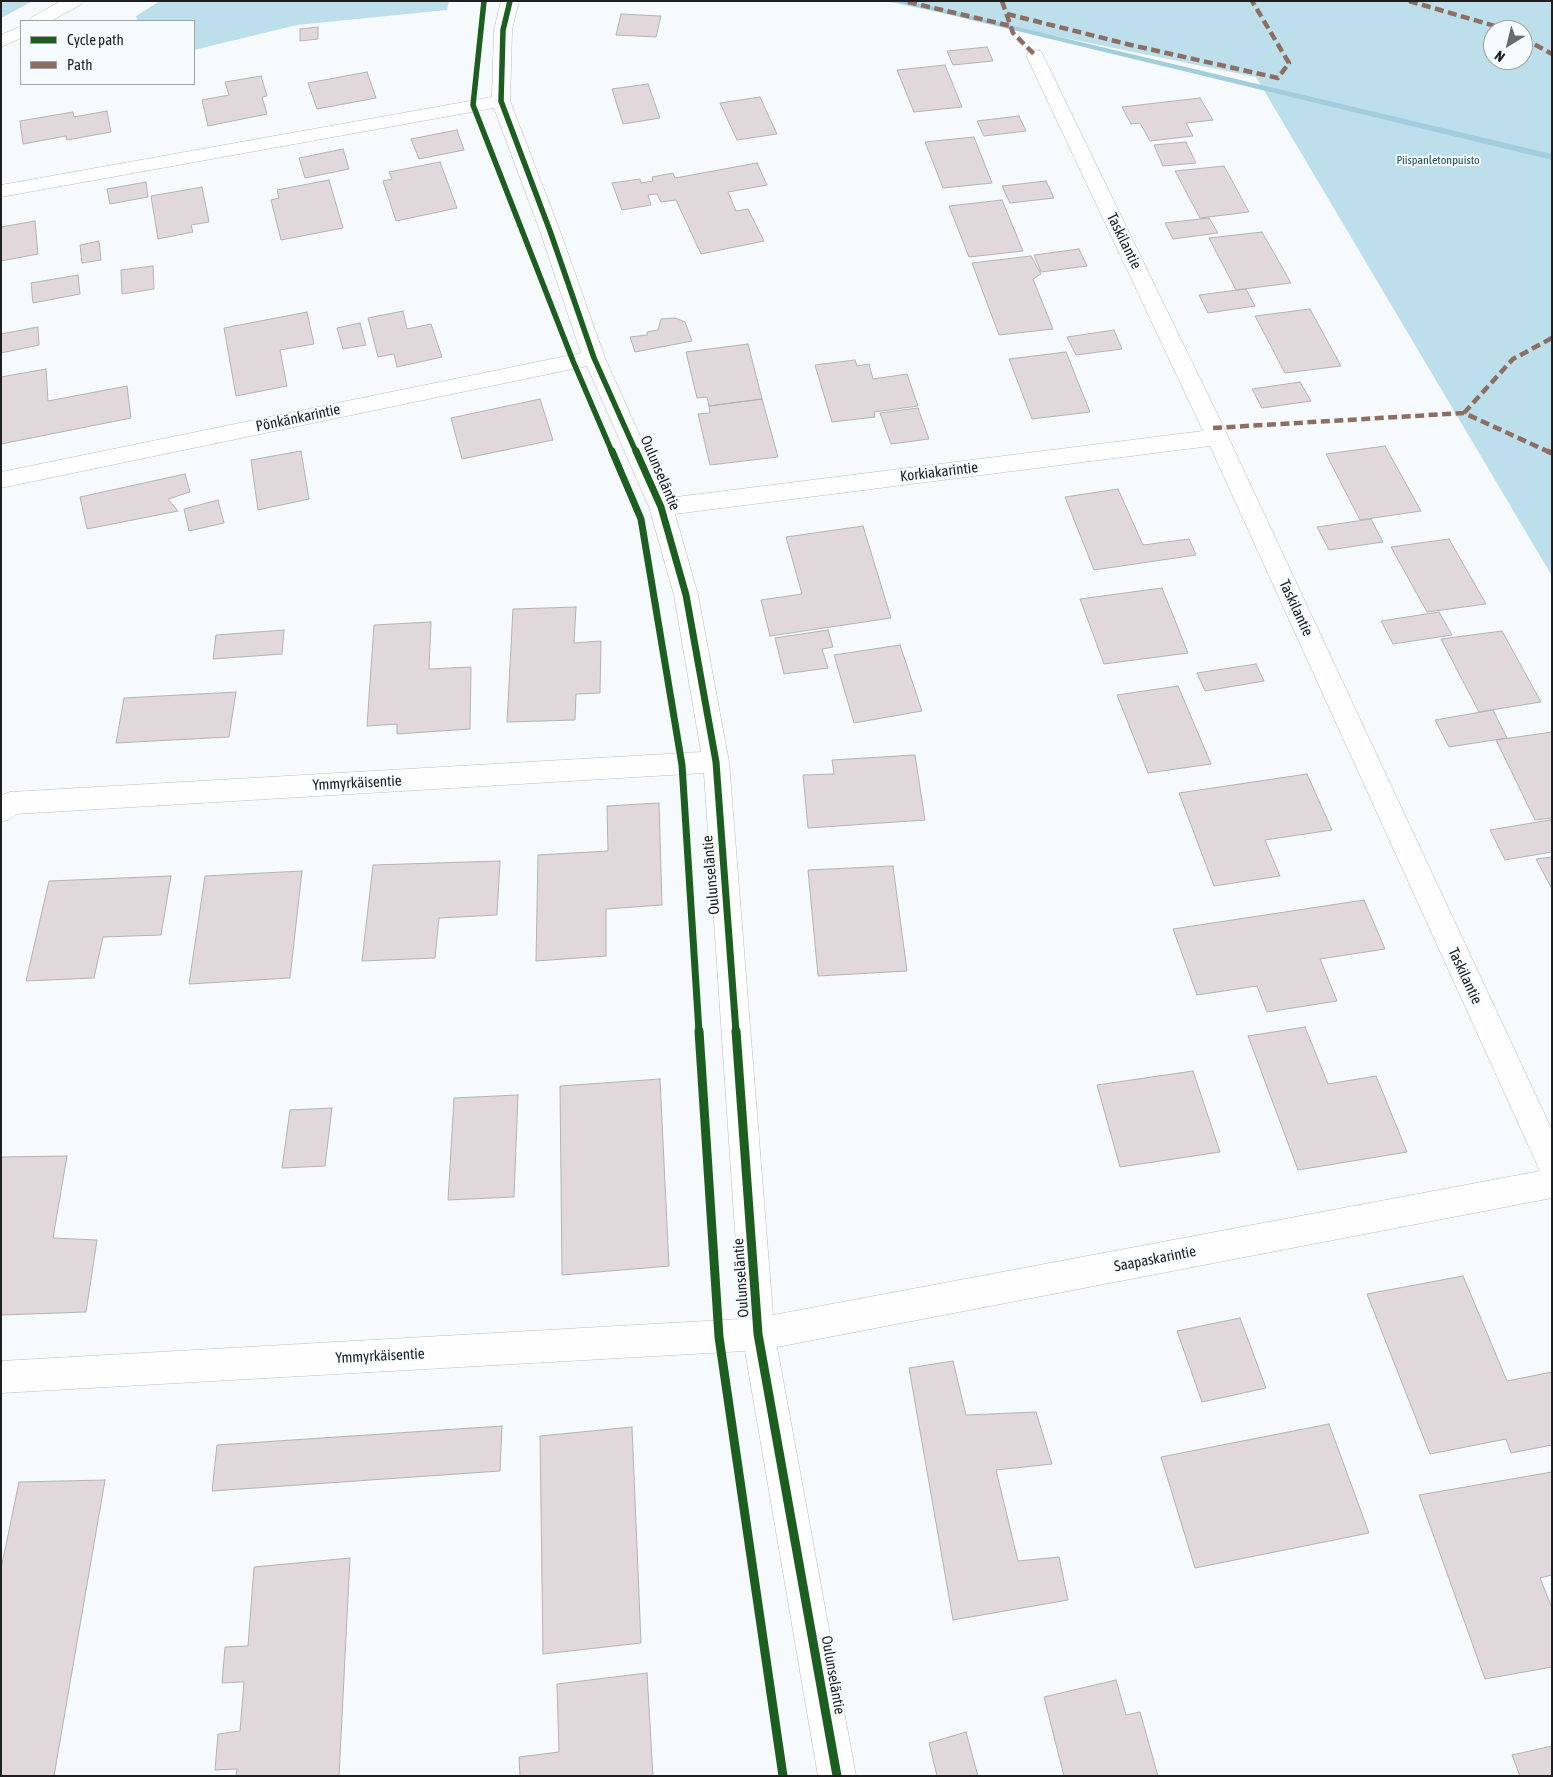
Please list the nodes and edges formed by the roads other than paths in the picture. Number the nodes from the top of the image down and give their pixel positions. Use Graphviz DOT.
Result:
graph roads {
  1 [pos="74,1"];
  2 [pos="510,1"];
  3 [pos="40,20"];
  4 [pos="20,32"];
  5 [pos="1,42"];
  6 [pos="1035,55"];
  7 [pos="501,101"];
  8 [pos="1,191"];
  9 [pos="594,358"];
  10 [pos="1217,437"];
  11 [pos="1,480"];
  12 [pos="661,507"];
  13 [pos="716,762"];
  14 [pos="1,811"];
  15 [pos="1552,1164"];
  16 [pos="1552,1183"];
  17 [pos="758,1334"];
  18 [pos="1,1378"];
  19 [pos="837,1776"];
  1 -- 3 [label="street"];
  2 -- 7 [label="street, Oulunseläntie"];
  4 -- 5 [label="street"];
  6 -- 10 [label="street, Taskilantie"];
  7 -- 8 [label="street"];
  7 -- 9 [label="street, Oulunseläntie"];
  9 -- 11 [label="street, Pönkänkarintie"];
  9 -- 12 [label="street, Oulunseläntie"];
  10 -- 12 [label="street, Korkiakarintie"];
  10 -- 15 [label="street, Taskilantie"];
  12 -- 13 [label="street, Oulunseläntie"];
  13 -- 14 [label="street, Ymmyrkäisentie"];
  13 -- 17 [label="street, Oulunseläntie"];
  16 -- 17 [label="street, Saapaskarintie"];
  17 -- 18 [label="street, Ymmyrkäisentie"];
  17 -- 19 [label="street, Oulunseläntie"];
}
